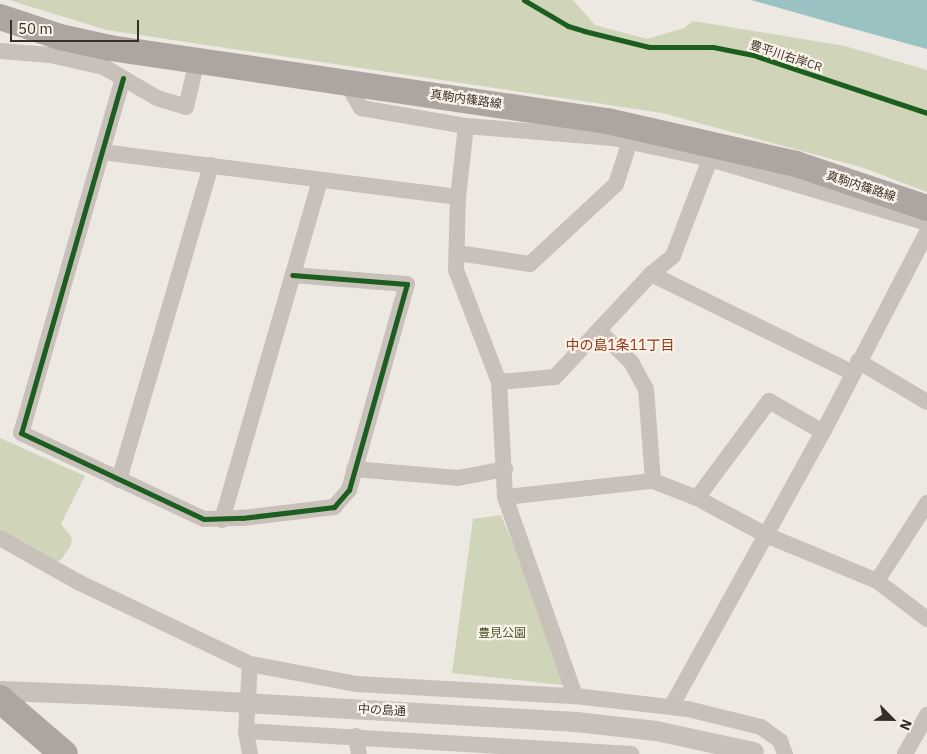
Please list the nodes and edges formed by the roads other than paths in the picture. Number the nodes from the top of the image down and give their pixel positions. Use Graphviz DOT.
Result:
graph roads {
  1 [pos="0,17"];
  2 [pos="0,51"];
  3 [pos="197,61"];
  4 [pos="123,78"];
  5 [pos="346,82"];
  6 [pos="466,126"];
  7 [pos="630,141"];
  8 [pos="102,152"];
  9 [pos="710,159"];
  10 [pos="211,165"];
  11 [pos="320,180"];
  12 [pos="458,197"];
  13 [pos="927,208"];
  14 [pos="927,223"];
  15 [pos="927,232"];
  16 [pos="458,253"];
  17 [pos="651,274"];
  18 [pos="292,275"];
  19 [pos="599,331"];
  20 [pos="856,367"];
  21 [pos="499,382"];
  22 [pos="927,402"];
  23 [pos="823,432"];
  24 [pos="354,469"];
  25 [pos="505,469"];
  26 [pos="119,480"];
  27 [pos="653,481"];
  28 [pos="505,497"];
  29 [pos="697,498"];
  30 [pos="927,503"];
  31 [pos="222,520"];
  32 [pos="766,535"];
  33 [pos="0,538"];
  34 [pos="877,581"];
  35 [pos="927,619"];
  36 [pos="250,664"];
  37 [pos="0,691"];
  38 [pos="575,696"];
  39 [pos="0,699"];
  40 [pos="671,707"];
  41 [pos="927,715"];
  42 [pos="246,731"];
  43 [pos="356,736"];
  44 [pos="460,748"];
  45 [pos="758,753"];
  46 [pos="64,754"];
  47 [pos="250,754"];
  48 [pos="359,754"];
  49 [pos="631,754"];
  50 [pos="784,754"];
  51 [pos="905,754"];
  1 -- 3 [label="main road, 真駒内篠路線"];
  2 -- 4 [label="street"];
  3 -- 4 [label="street"];
  3 -- 5 [label="main road, 真駒内篠路線"];
  4 -- 8 [label="street"];
  5 -- 6 [label="street"];
  5 -- 13 [label="main road, 真駒内篠路線"];
  6 -- 7 [label="street"];
  6 -- 12 [label="street"];
  7 -- 9 [label="street"];
  7 -- 16 [label="street"];
  8 -- 10 [label="street"];
  8 -- 26 [label="street"];
  9 -- 14 [label="street"];
  9 -- 17 [label="street"];
  10 -- 11 [label="street"];
  10 -- 26 [label="street"];
  11 -- 12 [label="street"];
  11 -- 18 [label="street"];
  12 -- 16 [label="street"];
  15 -- 20 [label="street"];
  16 -- 21 [label="street"];
  17 -- 19 [label="street"];
  17 -- 20 [label="street"];
  18 -- 24 [label="street"];
  18 -- 31 [label="street"];
  19 -- 21 [label="street"];
  19 -- 27 [label="street"];
  20 -- 22 [label="street"];
  20 -- 23 [label="street"];
  21 -- 25 [label="street"];
  23 -- 29 [label="street"];
  23 -- 32 [label="street"];
  24 -- 25 [label="street"];
  24 -- 31 [label="street"];
  25 -- 28 [label="street"];
  26 -- 31 [label="street"];
  27 -- 28 [label="street"];
  27 -- 29 [label="street"];
  28 -- 38 [label="street"];
  29 -- 32 [label="street"];
  30 -- 34 [label="street"];
  32 -- 34 [label="street"];
  32 -- 40 [label="street"];
  33 -- 36 [label="street"];
  34 -- 35 [label="street"];
  36 -- 38 [label="street"];
  36 -- 42 [label="street"];
  37 -- 45 [label="street, 中の島通, bridge"];
  38 -- 40 [label="street"];
  39 -- 46 [label="highway"];
  40 -- 50 [label="street"];
  41 -- 51 [label="street"];
  42 -- 43 [label="street"];
  42 -- 47 [label="street"];
  43 -- 44 [label="street"];
  43 -- 48 [label="street"];
  44 -- 49 [label="street"];
}
